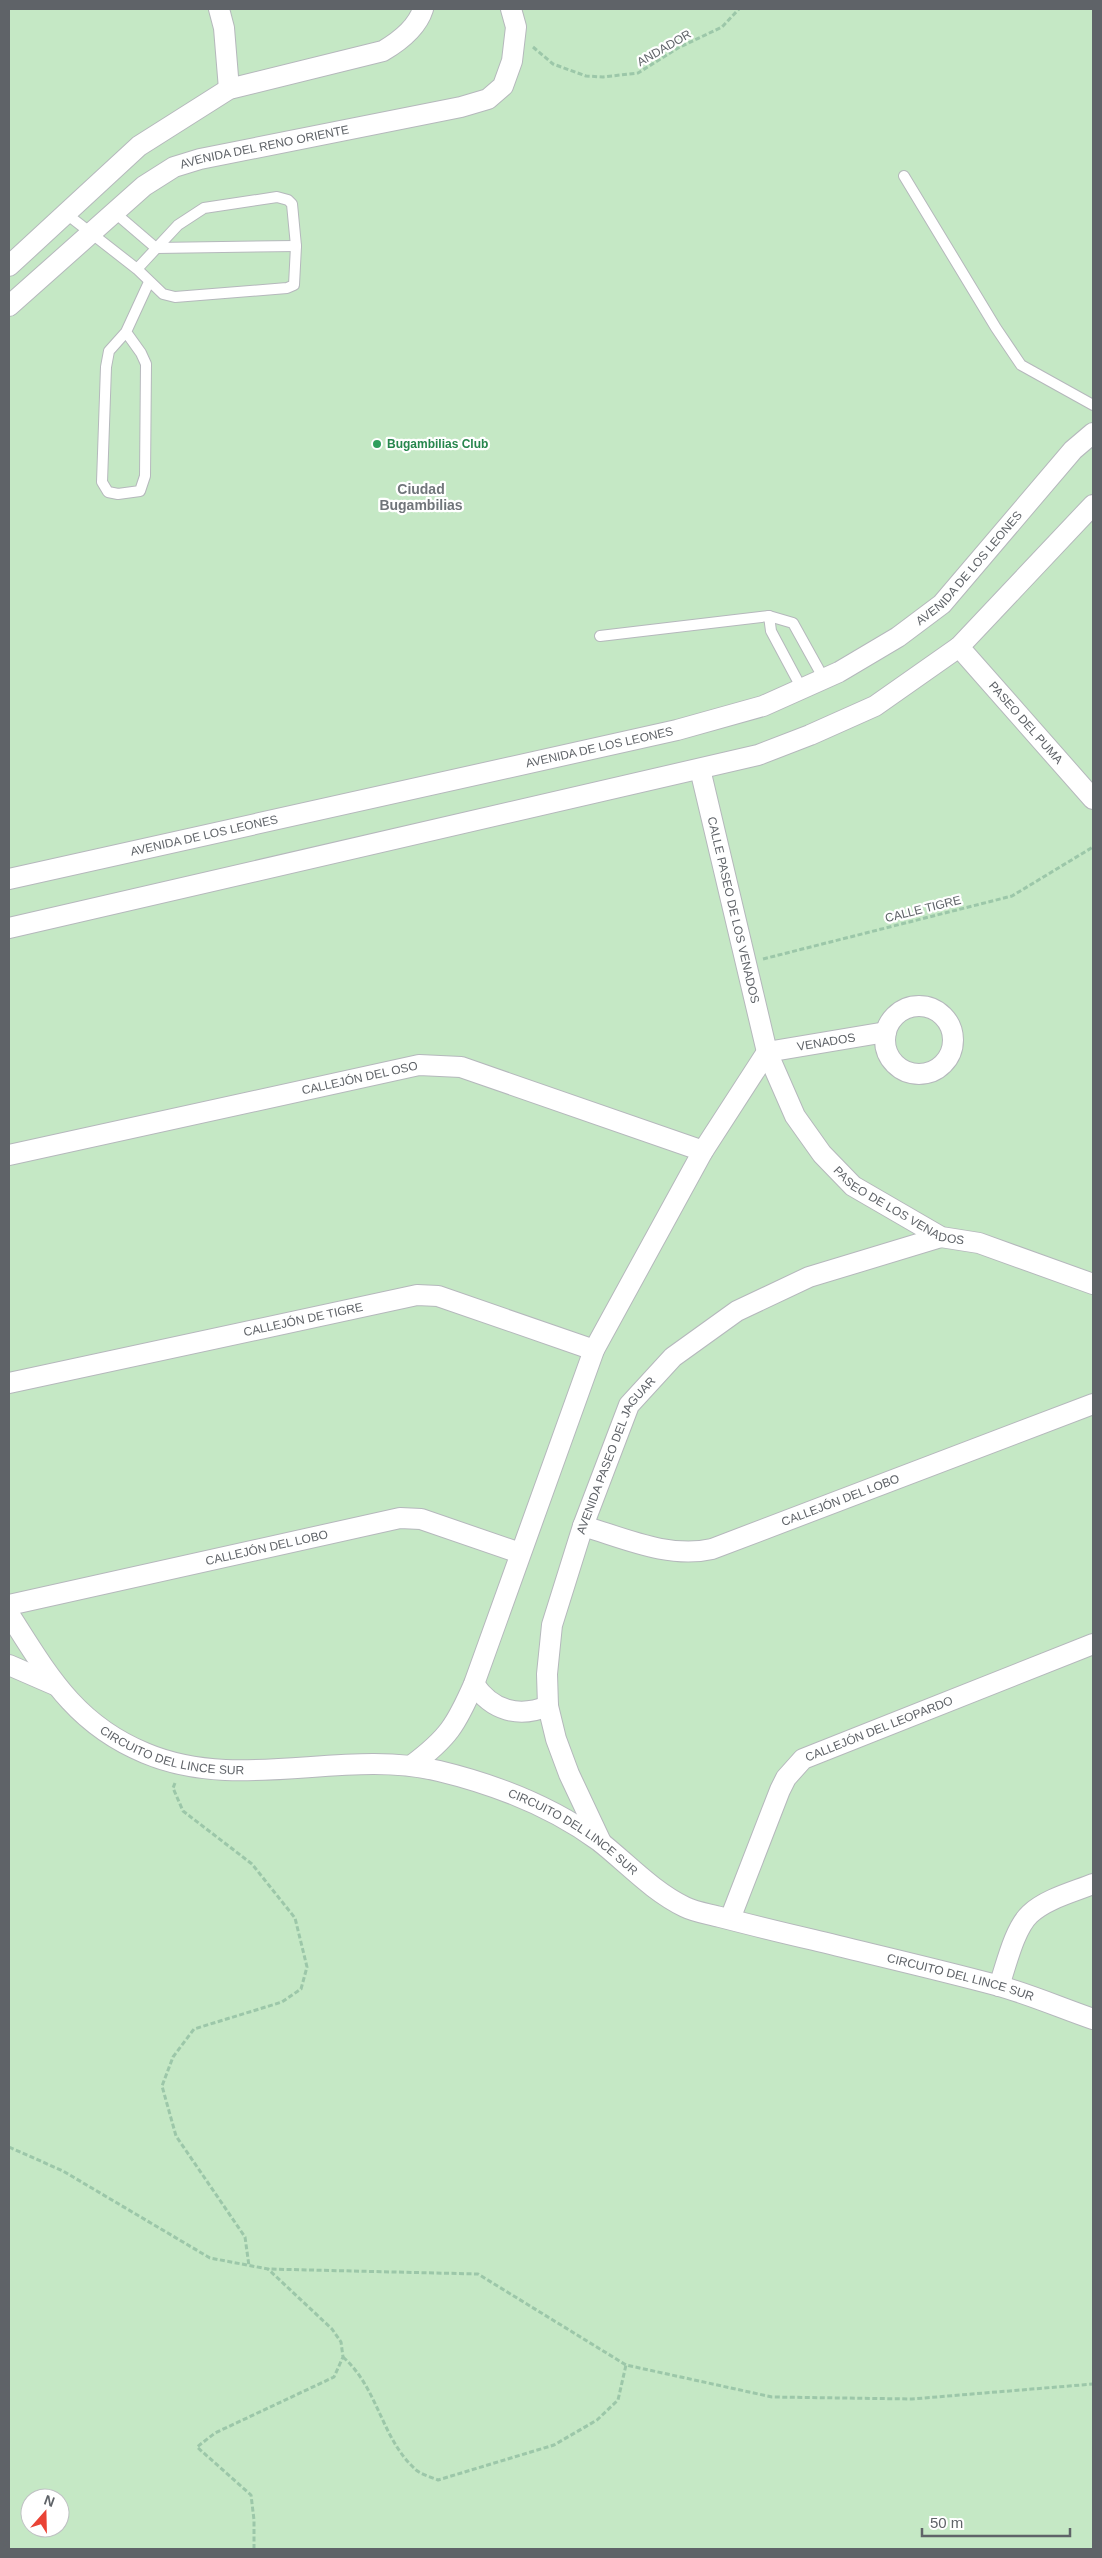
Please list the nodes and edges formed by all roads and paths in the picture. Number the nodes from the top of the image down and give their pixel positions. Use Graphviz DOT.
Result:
graph roads {
  1 [pos="219,9"];
  2 [pos="423,9"];
  3 [pos="739,9"];
  4 [pos="514,18"];
  5 [pos="229,89"];
  6 [pos="904,176"];
  7 [pos="64,212"];
  8 [pos="114,212"];
  9 [pos="91,233"];
  10 [pos="296,246"];
  11 [pos="156,248"];
  12 [pos="9,266"];
  13 [pos="137,269"];
  14 [pos="149,282"];
  15 [pos="9,306"];
  16 [pos="126,332"];
  17 [pos="1093,405"];
  18 [pos="1093,433"];
  19 [pos="1093,504"];
  20 [pos="769,616"];
  21 [pos="600,636"];
  22 [pos="959,647"];
  23 [pos="824,679"];
  24 [pos="802,689"];
  25 [pos="700,769"];
  26 [pos="1093,799"];
  27 [pos="1093,846"];
  28 [pos="9,879"];
  29 [pos="9,928"];
  30 [pos="746,963"];
  31 [pos="886,1032"];
  32 [pos="767,1052"];
  33 [pos="703,1151"];
  34 [pos="9,1155"];
  35 [pos="941,1237"];
  36 [pos="1093,1284"];
  37 [pos="594,1350"];
  38 [pos="9,1383"];
  39 [pos="1093,1404"];
  40 [pos="583,1526"];
  41 [pos="520,1553"];
  42 [pos="9,1605"];
  43 [pos="9,1614"];
  44 [pos="1093,1644"];
  45 [pos="9,1665"];
  46 [pos="474,1684"];
  47 [pos="55,1686"];
  48 [pos="548,1706"];
  49 [pos="182,1765"];
  50 [pos="412,1765"];
  51 [pos="602,1844"];
  52 [pos="1093,1884"];
  53 [pos="730,1919"];
  54 [pos="999,1986"];
  55 [pos="1093,2019"];
  56 [pos="9,2147"];
  57 [pos="249,2266"];
  58 [pos="268,2269"];
  59 [pos="343,2357"];
  60 [pos="626,2365"];
  61 [pos="1093,2384"];
  62 [pos="254,2549"];
  1 -- 5 [label="street"];
  2 -- 5 [label="street"];
  3 -- 4 [label="path, ANDADOR"];
  4 -- 8 [label="street, AVENIDA DEL RENO ORIENTE"];
  5 -- 7 [label="street"];
  6 -- 17 [label="lane"];
  7 -- 9 [label="lane"];
  7 -- 12 [label="street"];
  8 -- 9 [label="street, AVENIDA DEL RENO ORIENTE"];
  8 -- 11 [label="lane"];
  9 -- 13 [label="lane"];
  9 -- 15 [label="street, AVENIDA DEL RENO ORIENTE"];
  10 -- 11 [label="lane"];
  10 -- 11 [label="lane"];
  10 -- 14 [label="lane"];
  11 -- 13 [label="lane"];
  13 -- 14 [label="lane"];
  14 -- 16 [label="lane"];
  16 -- 16 [label="lane"];
  18 -- 23 [label="street, AVENIDA DE LOS LEONES"];
  19 -- 22 [label="street"];
  20 -- 21 [label="lane"];
  20 -- 23 [label="lane"];
  20 -- 24 [label="lane"];
  22 -- 25 [label="street"];
  22 -- 26 [label="street, PASEO DEL PUMA"];
  23 -- 24 [label="street, AVENIDA DE LOS LEONES"];
  24 -- 28 [label="street, AVENIDA DE LOS LEONES"];
  25 -- 29 [label="street"];
  25 -- 30 [label="street, CALLE PASEO DE LOS VENADOS"];
  27 -- 30 [label="path, CALLE TIGRE"];
  30 -- 32 [label="street, CALLE PASEO DE LOS VENADOS"];
  31 -- 32 [label="street, VENADOS"];
  32 -- 33 [label="street"];
  32 -- 35 [label="street, PASEO DE LOS VENADOS"];
  33 -- 34 [label="street, CALLEJÓN DEL OSO"];
  33 -- 37 [label="street"];
  35 -- 36 [label="street, PASEO DE LOS VENADOS"];
  35 -- 40 [label="street, AVENIDA PASEO DEL JAGUAR"];
  37 -- 38 [label="street, CALLEJÓN DE TIGRE"];
  37 -- 41 [label="street"];
  39 -- 40 [label="street, CALLEJÓN DEL LOBO"];
  40 -- 48 [label="street, AVENIDA PASEO DEL JAGUAR"];
  41 -- 42 [label="street, CALLEJÓN DEL LOBO"];
  41 -- 46 [label="street"];
  43 -- 47 [label="street"];
  44 -- 53 [label="street, CALLEJÓN DEL LEOPARDO"];
  45 -- 47 [label="street"];
  46 -- 48 [label="street"];
  46 -- 50 [label="street"];
  47 -- 49 [label="street, CIRCUITO DEL LINCE SUR"];
  48 -- 51 [label="street, AVENIDA PASEO DEL JAGUAR"];
  49 -- 50 [label="street, CIRCUITO DEL LINCE SUR"];
  49 -- 57 [label="path"];
  50 -- 51 [label="street, CIRCUITO DEL LINCE SUR"];
  51 -- 53 [label="street, CIRCUITO DEL LINCE SUR"];
  52 -- 54 [label="street"];
  53 -- 54 [label="street, CIRCUITO DEL LINCE SUR"];
  54 -- 55 [label="street, CIRCUITO DEL LINCE SUR"];
  56 -- 57 [label="path"];
  57 -- 58 [label="path"];
  58 -- 59 [label="path"];
  58 -- 60 [label="path"];
  59 -- 60 [label="path"];
  59 -- 62 [label="path"];
  60 -- 61 [label="path"];
}
